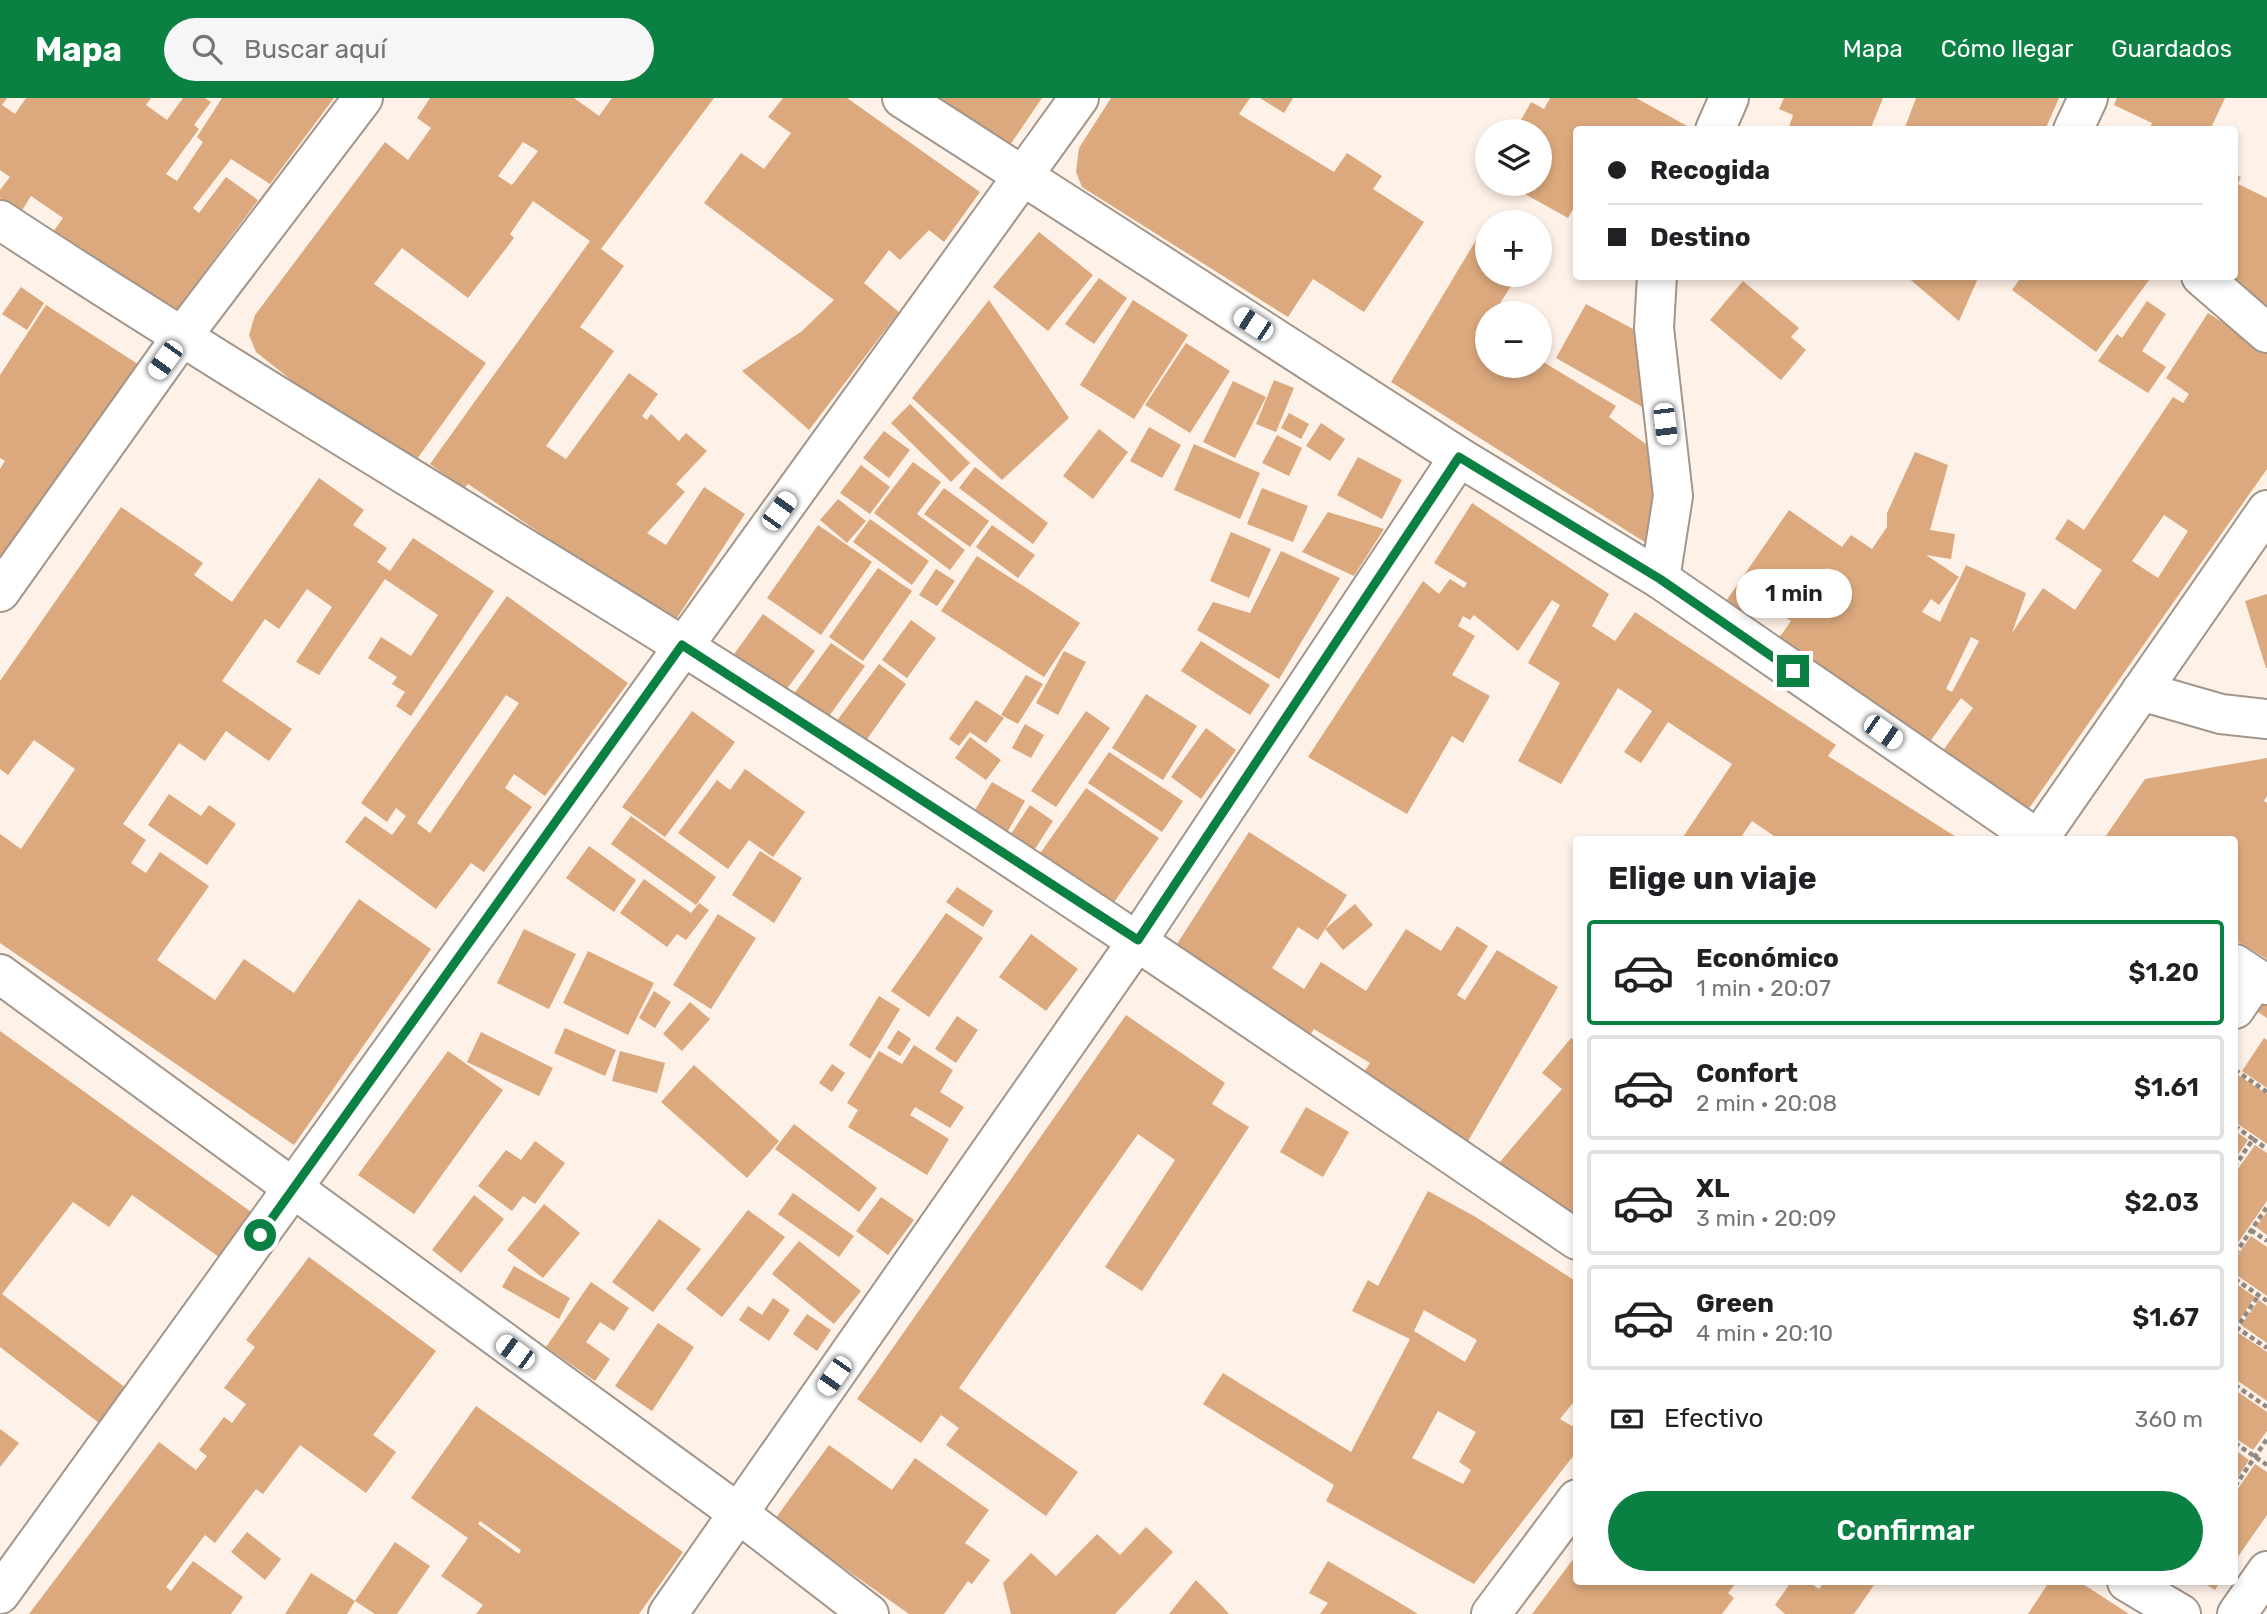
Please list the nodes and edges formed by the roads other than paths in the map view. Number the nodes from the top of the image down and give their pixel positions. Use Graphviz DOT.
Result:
graph roads {
  1 [pos="363,98"];
  2 [pos="902,98"];
  3 [pos="1079,98"];
  4 [pos="1729,98"];
  5 [pos="2088,98"];
  6 [pos="1717,126"];
  7 [pos="2075,126"];
  8 [pos="1024,176"];
  9 [pos="0,220"];
  10 [pos="1657,280"];
  11 [pos="2206,280"];
  12 [pos="2267,332"];
  13 [pos="180,339"];
  14 [pos="1459,457"];
  15 [pos="2267,510"];
  16 [pos="1660,579"];
  17 [pos="0,592"];
  18 [pos="682,645"];
  19 [pos="2141,691"];
  20 [pos="2267,719"];
  21 [pos="2033,836"];
  22 [pos="2042,836"];
  23 [pos="1138,940"];
  24 [pos="0,974"];
  25 [pos="2253,976"];
  26 [pos="2238,1004"];
  27 [pos="293,1191"];
  28 [pos="1573,1237"];
  29 [pos="1573,1504"];
  30 [pos="738,1513"];
  31 [pos="2267,1571"];
  32 [pos="2132,1585"];
  33 [pos="0,1594"];
  34 [pos="668,1614"];
  35 [pos="869,1614"];
  36 [pos="1491,1614"];
  37 [pos="2181,1614"];
  38 [pos="2237,1614"];
  1 -- 13 [label="street"];
  2 -- 8 [label="street"];
  3 -- 8 [label="street"];
  4 -- 6 [label="street"];
  5 -- 7 [label="street"];
  8 -- 14 [label="street"];
  8 -- 18 [label="street"];
  9 -- 13 [label="street"];
  10 -- 16 [label="street"];
  11 -- 12 [label="street"];
  13 -- 17 [label="street"];
  13 -- 18 [label="street"];
  14 -- 16 [label="street"];
  14 -- 23 [label="street"];
  15 -- 19 [label="street"];
  16 -- 21 [label="street"];
  18 -- 23 [label="street"];
  18 -- 27 [label="street"];
  19 -- 20 [label="street"];
  19 -- 22 [label="street"];
  23 -- 28 [label="street"];
  23 -- 30 [label="street"];
  24 -- 27 [label="street"];
  25 -- 26 [label="street"];
  27 -- 30 [label="street"];
  27 -- 33 [label="street"];
  29 -- 36 [label="street"];
  30 -- 34 [label="street"];
  30 -- 35 [label="street"];
  31 -- 38 [label="street"];
  32 -- 37 [label="street"];
}
